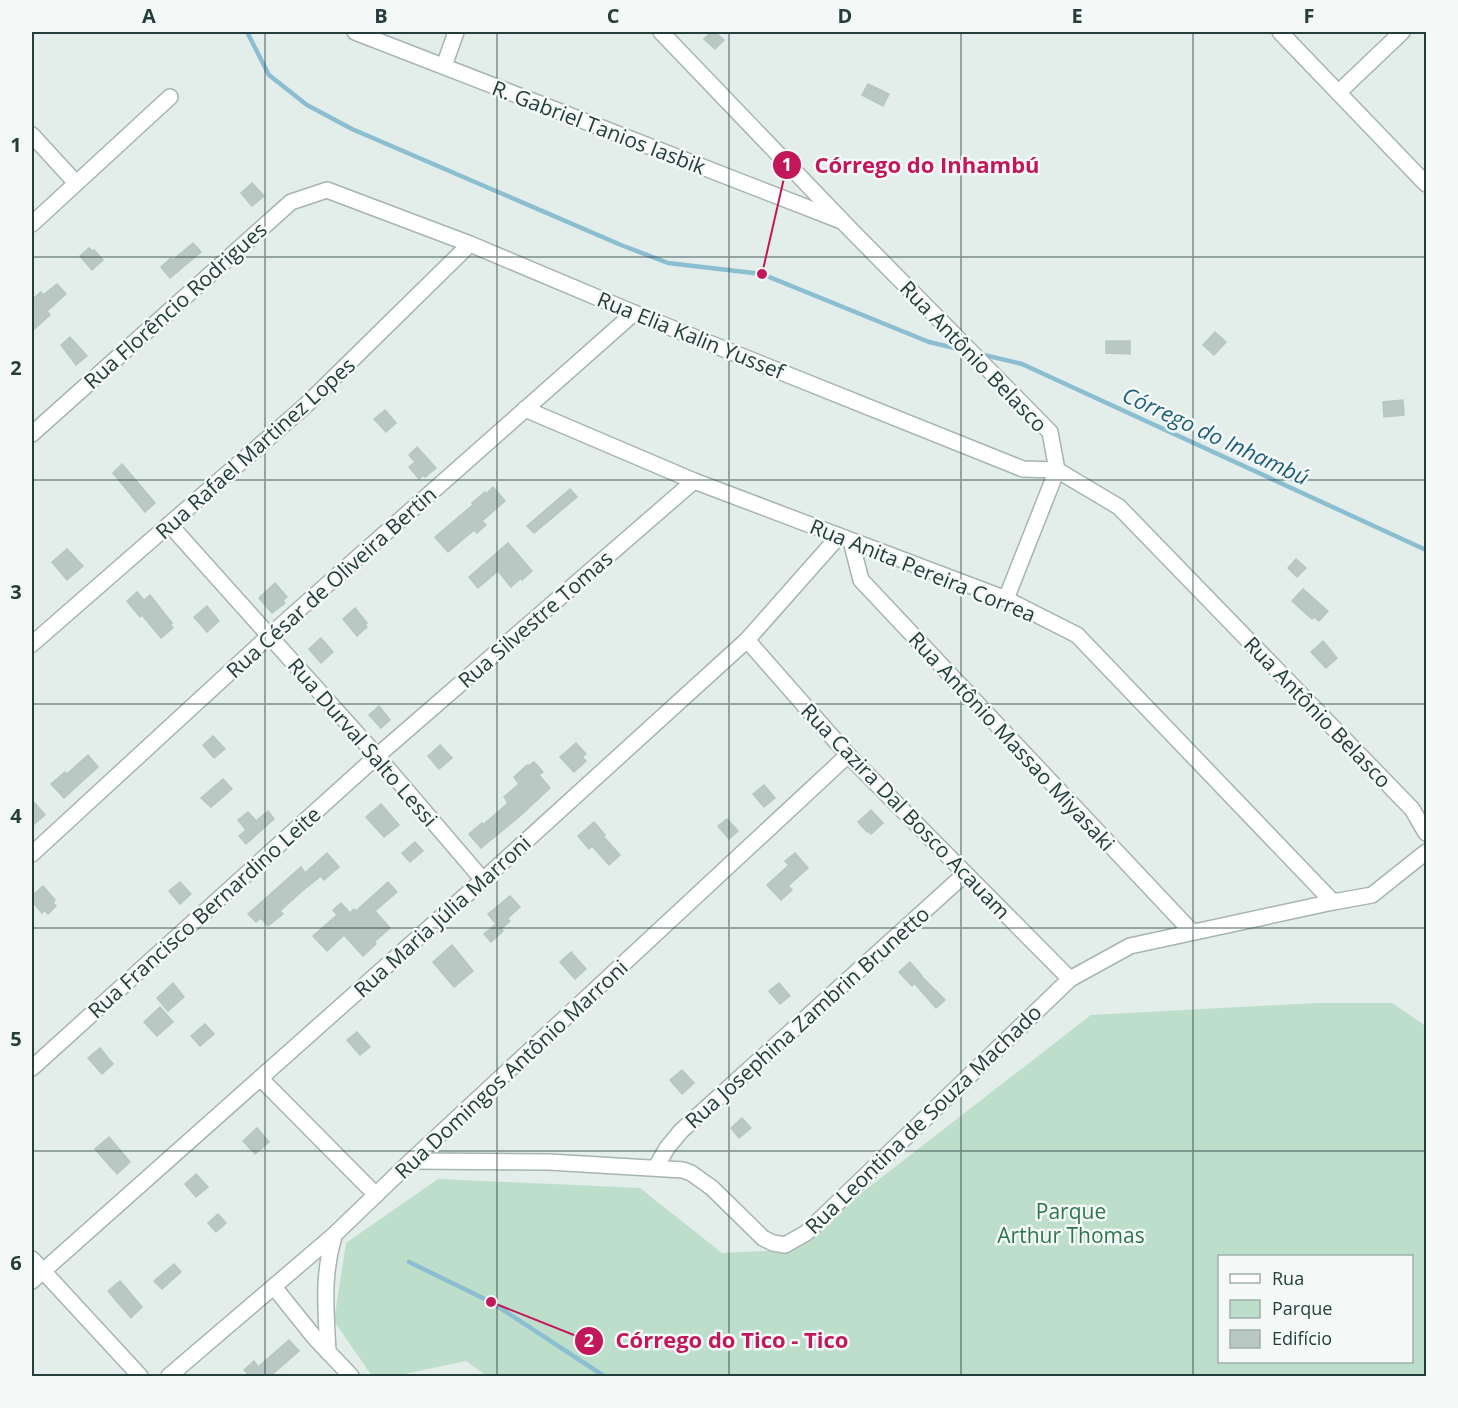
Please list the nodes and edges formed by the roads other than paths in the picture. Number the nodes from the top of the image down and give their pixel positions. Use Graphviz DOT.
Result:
graph roads {
  1 [pos="355,32"];
  2 [pos="456,32"];
  3 [pos="661,32"];
  4 [pos="1280,32"];
  5 [pos="1402,32"];
  6 [pos="444,66"];
  7 [pos="1339,92"];
  8 [pos="170,97"];
  9 [pos="32,135"];
  10 [pos="76,183"];
  11 [pos="1426,184"];
  12 [pos="327,190"];
  13 [pos="32,224"];
  14 [pos="846,225"];
  15 [pos="470,244"];
  16 [pos="634,313"];
  17 [pos="525,409"];
  18 [pos="32,434"];
  19 [pos="1057,470"];
  20 [pos="694,481"];
  21 [pos="170,525"];
  22 [pos="845,538"];
  23 [pos="1006,599"];
  24 [pos="269,636"];
  25 [pos="747,640"];
  26 [pos="32,644"];
  27 [pos="848,755"];
  28 [pos="377,756"];
  29 [pos="1426,833"];
  30 [pos="1426,852"];
  31 [pos="32,854"];
  32 [pos="965,874"];
  33 [pos="483,880"];
  34 [pos="1333,902"];
  35 [pos="1191,932"];
  36 [pos="1070,979"];
  37 [pos="32,1068"];
  38 [pos="261,1078"];
  39 [pos="411,1161"];
  40 [pos="656,1167"];
  41 [pos="376,1195"];
  42 [pos="334,1235"];
  43 [pos="32,1259"];
  44 [pos="37,1276"];
  45 [pos="274,1287"];
  46 [pos="328,1352"];
  47 [pos="140,1377"];
  48 [pos="168,1377"];
  49 [pos="351,1377"];
  1 -- 6 [label="street, R. Gabriel Tanios Iasbik"];
  2 -- 6 [label="street"];
  3 -- 14 [label="street, Rua Antônio Belasco"];
  4 -- 7 [label="street"];
  5 -- 7 [label="street"];
  6 -- 14 [label="street, R. Gabriel Tanios Iasbik"];
  7 -- 11 [label="street"];
  8 -- 10 [label="street"];
  9 -- 10 [label="street"];
  10 -- 13 [label="street"];
  12 -- 15 [label="street, Rua Elia Kalin Yussef"];
  12 -- 18 [label="street, Rua Florêncio Rodrigues"];
  14 -- 19 [label="street, Rua Antônio Belasco"];
  15 -- 16 [label="street, Rua Elia Kalin Yussef"];
  15 -- 21 [label="street, Rua Rafael Martinez Lopes"];
  16 -- 17 [label="street, Rua César de Oliveira Bertin"];
  16 -- 19 [label="street, Rua Elia Kalin Yussef"];
  17 -- 20 [label="street, Rua Anita Pereira Correa"];
  17 -- 24 [label="street, Rua César de Oliveira Bertin"];
  19 -- 23 [label="street"];
  19 -- 29 [label="street, Rua Antônio Belasco"];
  20 -- 22 [label="street, Rua Anita Pereira Correa"];
  20 -- 28 [label="street, Rua Silvestre Tomas"];
  21 -- 24 [label="street, Rua Durval Salto Lessi"];
  21 -- 26 [label="street, Rua Rafael Martinez Lopes"];
  22 -- 23 [label="street, Rua Anita Pereira Correa"];
  22 -- 25 [label="street, Rua Maria Júlia Marroni"];
  22 -- 35 [label="street, Rua Antônio Massao Miyasaki"];
  23 -- 34 [label="street, Rua Anita Pereira Correa"];
  24 -- 28 [label="street, Rua Durval Salto Lessi"];
  24 -- 31 [label="street, Rua César de Oliveira Bertin"];
  25 -- 27 [label="street, Rua Cazira Dal Bosco Acauam"];
  25 -- 33 [label="street, Rua Maria Júlia Marroni"];
  27 -- 32 [label="street, Rua Cazira Dal Bosco Acauam"];
  27 -- 39 [label="street, Rua Domingos Antônio Marroni"];
  28 -- 33 [label="street, Rua Durval Salto Lessi"];
  28 -- 37 [label="street, Rua Francisco Bernardino Leite"];
  30 -- 34 [label="street, Rua Leontina de Souza Machado"];
  32 -- 36 [label="street, Rua Cazira Dal Bosco Acauam"];
  32 -- 40 [label="street, Rua Josephina Zambrin Brunetto"];
  33 -- 38 [label="street, Rua Maria Júlia Marroni"];
  34 -- 35 [label="street, Rua Leontina de Souza Machado"];
  35 -- 36 [label="street, Rua Leontina de Souza Machado"];
  36 -- 40 [label="street, Rua Leontina de Souza Machado"];
  38 -- 41 [label="street"];
  38 -- 44 [label="street, Rua Maria Júlia Marroni"];
  39 -- 40 [label="street, Rua Leontina de Souza Machado"];
  39 -- 41 [label="street, Rua Domingos Antônio Marroni"];
  41 -- 42 [label="street, Rua Domingos Antônio Marroni"];
  42 -- 45 [label="street, Rua Domingos Antônio Marroni"];
  42 -- 46 [label="street"];
  43 -- 44 [label="street"];
  44 -- 47 [label="street"];
  45 -- 46 [label="street"];
  45 -- 48 [label="street, Rua Domingos Antônio Marroni"];
  46 -- 49 [label="street"];
}
